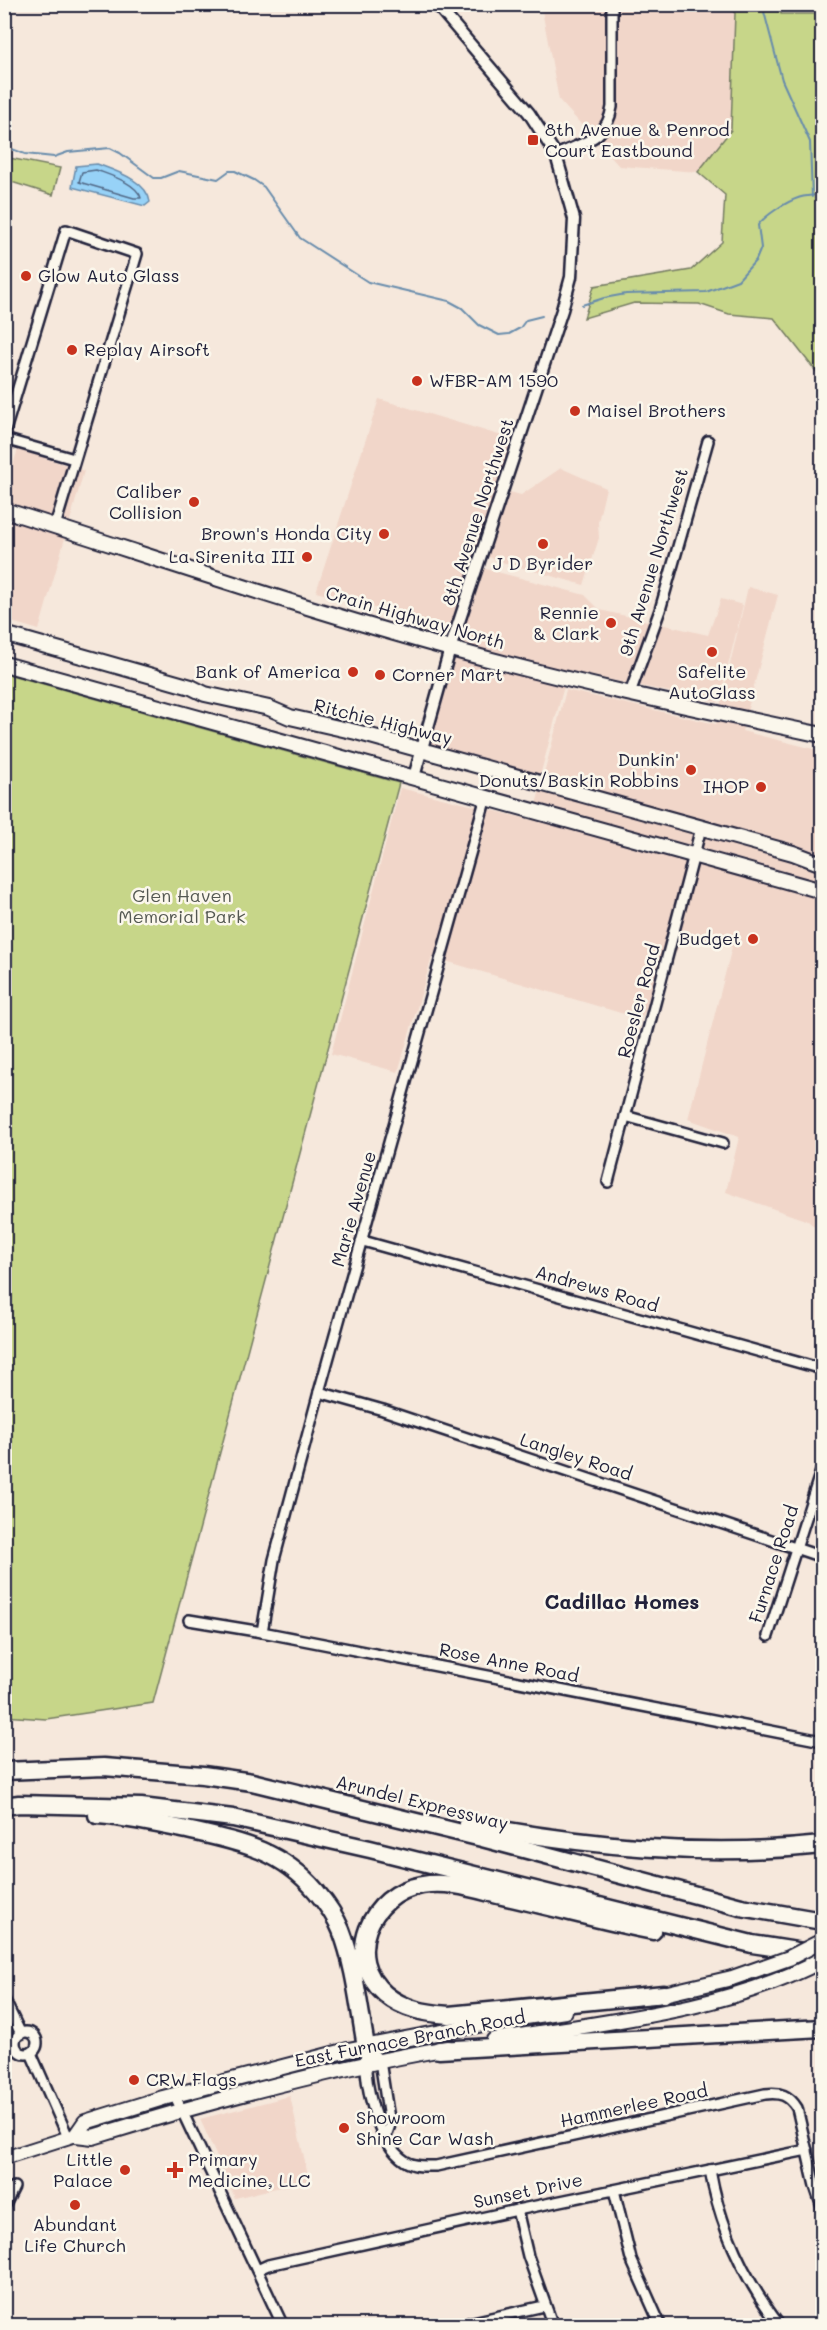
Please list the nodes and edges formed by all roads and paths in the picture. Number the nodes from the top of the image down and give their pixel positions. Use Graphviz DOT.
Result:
graph roads {
  1 [pos="436,4"];
  2 [pos="612,4"];
  3 [pos="556,155"];
  4 [pos="4,434"];
  5 [pos="4,439"];
  6 [pos="708,441"];
  7 [pos="75,459"];
  8 [pos="4,510"];
  9 [pos="55,526"];
  10 [pos="4,634"];
  11 [pos="450,649"];
  12 [pos="4,664"];
  13 [pos="630,693"];
  14 [pos="822,735"];
  15 [pos="421,750"];
  16 [pos="414,777"];
  17 [pos="486,797"];
  18 [pos="701,828"];
  19 [pos="694,855"];
  20 [pos="822,864"];
  21 [pos="822,891"];
  22 [pos="625,1116"];
  23 [pos="723,1143"];
  24 [pos="608,1182"];
  25 [pos="363,1241"];
  26 [pos="822,1369"];
  27 [pos="319,1392"];
  28 [pos="822,1468"];
  29 [pos="797,1548"];
  30 [pos="822,1557"];
  31 [pos="189,1620"];
  32 [pos="262,1632"];
  33 [pos="768,1636"];
  34 [pos="822,1741"];
  35 [pos="4,1771"];
  36 [pos="12,1805"];
  37 [pos="374,1811"];
  38 [pos="822,1845"];
  39 [pos="822,1921"];
  40 [pos="822,1941"];
  41 [pos="752,1944"];
  42 [pos="822,1955"];
  43 [pos="822,1960"];
  44 [pos="664,1994"];
  45 [pos="4,1999"];
  46 [pos="822,2028"];
  47 [pos="21,2034"];
  48 [pos="366,2046"];
  49 [pos="439,2050"];
  50 [pos="32,2053"];
  51 [pos="380,2061"];
  52 [pos="365,2064"];
  53 [pos="175,2096"];
  54 [pos="181,2111"];
  55 [pos="72,2136"];
  56 [pos="386,2136"];
  57 [pos="807,2150"];
  58 [pos="4,2158"];
  59 [pos="710,2170"];
  60 [pos="14,2187"];
  61 [pos="614,2190"];
  62 [pos="4,2207"];
  63 [pos="822,2207"];
  64 [pos="517,2210"];
  65 [pos="257,2270"];
  66 [pos="544,2306"];
  67 [pos="283,2325"];
  68 [pos="455,2325"];
  69 [pos="553,2325"];
  70 [pos="661,2325"];
  71 [pos="780,2325"];
  1 -- 3 [label="street, 8th Avenue Northwest"];
  2 -- 3 [label="street"];
  3 -- 11 [label="street, 8th Avenue Northwest"];
  4 -- 7 [label="street"];
  5 -- 7 [label="street"];
  6 -- 13 [label="street, 9th Avenue Northwest"];
  7 -- 9 [label="street"];
  8 -- 9 [label="main road, Crain Highway North"];
  9 -- 11 [label="main road, Crain Highway North"];
  10 -- 15 [label="main road, Ritchie Highway"];
  11 -- 13 [label="main road, Crain Highway North"];
  11 -- 15 [label="street, 8th Avenue Northwest"];
  12 -- 16 [label="main road"];
  13 -- 14 [label="main road, Crain Highway North"];
  15 -- 16 [label="street, 8th Avenue Northwest"];
  15 -- 18 [label="main road, Ritchie Highway"];
  16 -- 17 [label="main road"];
  17 -- 19 [label="main road"];
  17 -- 25 [label="street, Marie Avenue"];
  18 -- 19 [label="street, Roesler Road"];
  18 -- 20 [label="main road, Ritchie Highway"];
  19 -- 21 [label="main road"];
  19 -- 22 [label="street, Roesler Road"];
  22 -- 23 [label="street"];
  22 -- 24 [label="street, Roesler Road"];
  25 -- 26 [label="street, Andrews Road"];
  25 -- 27 [label="street, Marie Avenue"];
  27 -- 29 [label="street, Langley Road"];
  27 -- 32 [label="street, Marie Avenue"];
  28 -- 29 [label="street, Furnace Road"];
  29 -- 30 [label="street, Langley Road"];
  29 -- 33 [label="street, Furnace Road"];
  31 -- 32 [label="street, Rose Anne Road"];
  32 -- 34 [label="street, Rose Anne Road"];
  35 -- 37 [label="highway, Arundel Expressway"];
  36 -- 41 [label="highway"];
  36 -- 48 [label="highway"];
  37 -- 38 [label="highway"];
  37 -- 39 [label="highway, Arundel Expressway"];
  40 -- 44 [label="main road, East Furnace Branch Road, bridge"];
  41 -- 42 [label="highway"];
  41 -- 44 [label="highway"];
  43 -- 49 [label="main road, East Furnace Branch Road"];
  44 -- 48 [label="main road, East Furnace Branch Road"];
  45 -- 47 [label="street"];
  46 -- 49 [label="highway"];
  47 -- 50 [label="street"];
  47 -- 50 [label="street"];
  48 -- 51 [label="street"];
  48 -- 52 [label="street, Hammerlee Road"];
  48 -- 53 [label="main road, East Furnace Branch Road"];
  49 -- 51 [label="main road, East Furnace Branch Road"];
  50 -- 55 [label="street"];
  51 -- 52 [label="main road, East Furnace Branch Road"];
  51 -- 56 [label="street"];
  52 -- 54 [label="main road, East Furnace Branch Road"];
  52 -- 56 [label="street, Hammerlee Road"];
  53 -- 54 [label="street"];
  53 -- 55 [label="main road, East Furnace Branch Road"];
  54 -- 55 [label="main road, East Furnace Branch Road"];
  54 -- 65 [label="street"];
  55 -- 58 [label="main road, East Furnace Branch Road"];
  56 -- 57 [label="street, Hammerlee Road"];
  57 -- 59 [label="street, Sunset Drive"];
  57 -- 63 [label="street, Hammerlee Road"];
  59 -- 61 [label="street, Sunset Drive"];
  59 -- 71 [label="street"];
  60 -- 62 [label="street"];
  61 -- 64 [label="street, Sunset Drive"];
  61 -- 70 [label="street"];
  64 -- 65 [label="street, Sunset Drive"];
  64 -- 66 [label="street"];
  65 -- 67 [label="street"];
  66 -- 68 [label="street"];
  66 -- 69 [label="street"];
}
